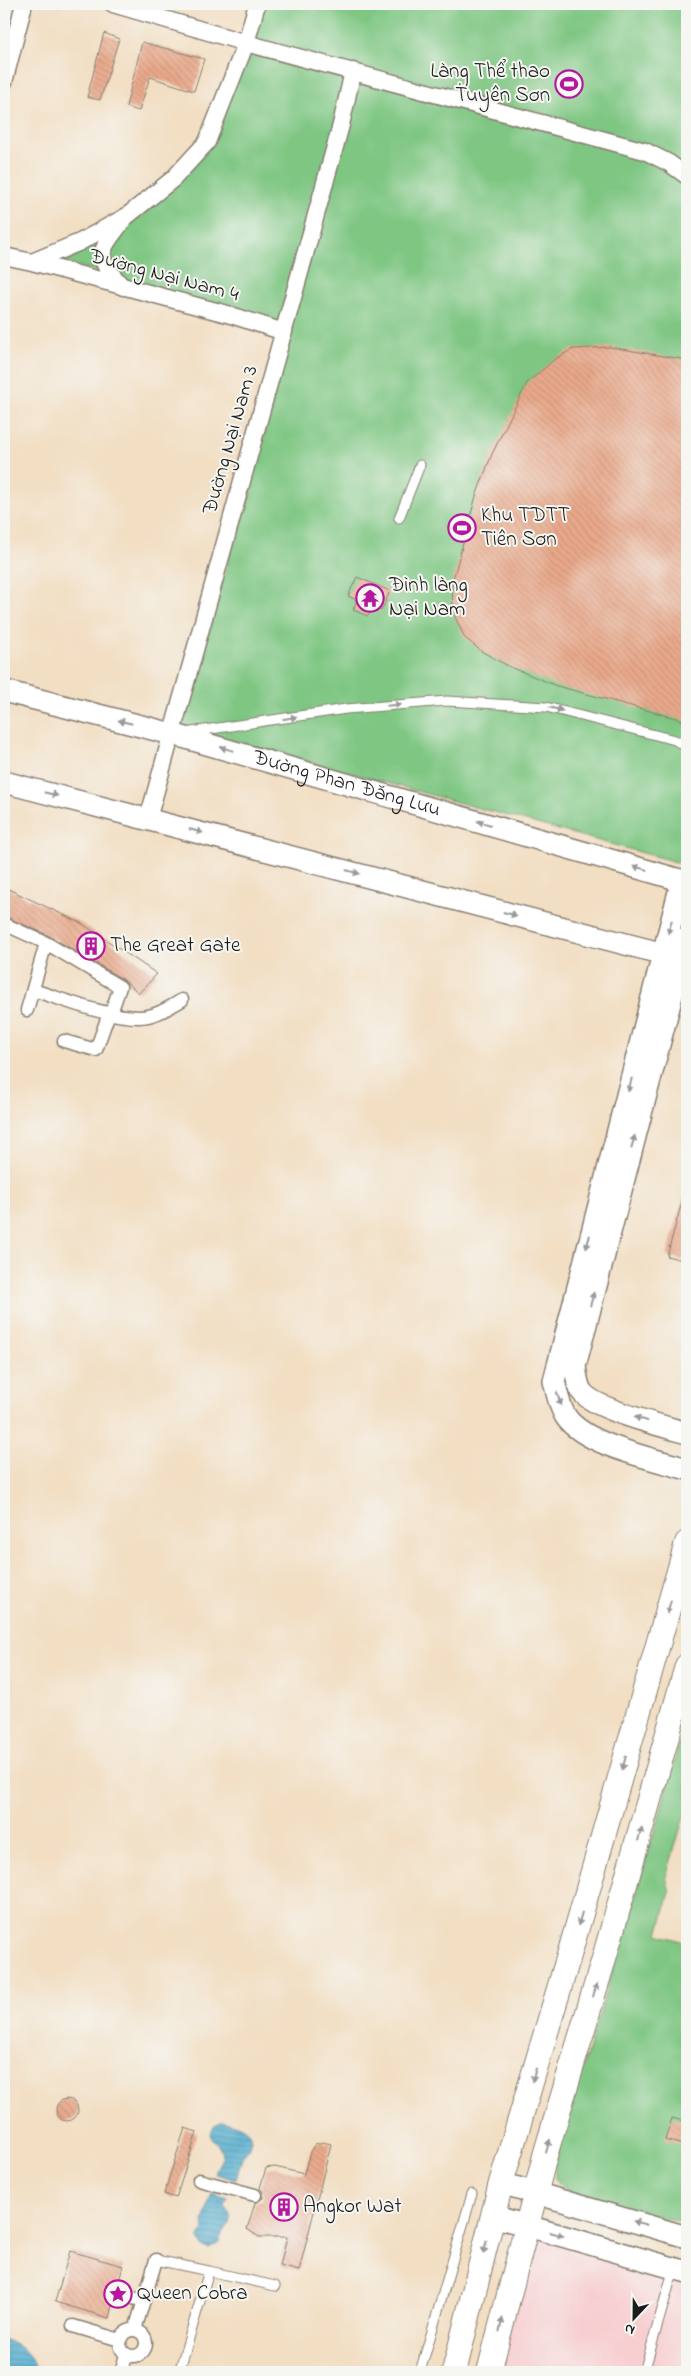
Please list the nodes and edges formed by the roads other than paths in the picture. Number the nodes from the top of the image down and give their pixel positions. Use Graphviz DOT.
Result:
graph roads {
  1 [pos="24,4"];
  2 [pos="113,4"];
  3 [pos="257,4"];
  4 [pos="246,43"];
  5 [pos="353,71"];
  6 [pos="4,82"];
  7 [pos="687,176"];
  8 [pos="126,216"];
  9 [pos="4,256"];
  10 [pos="32,262"];
  11 [pos="124,288"];
  12 [pos="284,332"];
  13 [pos="420,465"];
  14 [pos="399,518"];
  15 [pos="4,691"];
  16 [pos="172,734"];
  17 [pos="687,747"];
  18 [pos="4,782"];
  19 [pos="148,819"];
  20 [pos="685,881"];
  21 [pos="4,924"];
  22 [pos="687,938"];
  23 [pos="46,943"];
  24 [pos="677,957"];
  25 [pos="33,990"];
  26 [pos="182,1000"];
  27 [pos="27,1010"];
  28 [pos="110,1013"];
  29 [pos="64,1041"];
  30 [pos="687,1433"];
  31 [pos="687,1469"];
  32 [pos="687,1543"];
  33 [pos="651,1670"];
  34 [pos="685,1672"];
  35 [pos="570,1952"];
  36 [pos="603,1962"];
  37 [pos="199,2180"];
  38 [pos="502,2183"];
  39 [pos="535,2193"];
  40 [pos="472,2194"];
  41 [pos="255,2195"];
  42 [pos="493,2216"];
  43 [pos="526,2226"];
  44 [pos="665,2230"];
  45 [pos="687,2237"];
  46 [pos="156,2260"];
  47 [pos="673,2268"];
  48 [pos="209,2271"];
  49 [pos="275,2286"];
  50 [pos="116,2293"];
  51 [pos="144,2301"];
  52 [pos="73,2326"];
  53 [pos="135,2330"];
  54 [pos="120,2340"];
  55 [pos="126,2355"];
  56 [pos="121,2372"];
  57 [pos="180,2372"];
  58 [pos="420,2372"];
  59 [pos="454,2372"];
  60 [pos="489,2372"];
  61 [pos="644,2372"];
  1 -- 6 [label="street"];
  2 -- 4 [label="street"];
  3 -- 4 [label="street"];
  4 -- 5 [label="street"];
  4 -- 8 [label="street"];
  5 -- 7 [label="street"];
  5 -- 12 [label="street, Đường Nại Nam 3"];
  8 -- 10 [label="street"];
  8 -- 11 [label="street"];
  9 -- 10 [label="street, Đường Nại Nam 4"];
  10 -- 11 [label="street, Đường Nại Nam 4"];
  11 -- 12 [label="street, Đường Nại Nam 4"];
  12 -- 16 [label="street, Đường Nại Nam 3"];
  13 -- 14 [label="lane"];
  16 -- 15 [label="street, Đường Phan Đăng Lưu, one-way"];
  16 -- 17 [label="lane, one-way"];
  16 -- 19 [label="street, Đường Nại Nam 3"];
  20 -- 16 [label="street, Đường Phan Đăng Lưu, one-way"];
  18 -- 19 [label="street, one-way"];
  19 -- 24 [label="street, one-way"];
  20 -- 24 [label="street, one-way"];
  21 -- 23 [label="street"];
  22 -- 24 [label="street"];
  23 -- 25 [label="street"];
  23 -- 28 [label="street"];
  30 -- 24 [label="street, one-way"];
  24 -- 31 [label="street, one-way"];
  25 -- 27 [label="street"];
  25 -- 28 [label="street"];
  26 -- 28 [label="street"];
  28 -- 29 [label="street"];
  32 -- 33 [label="main road, one-way"];
  33 -- 34 [label="main road"];
  33 -- 35 [label="main road, one-way"];
  36 -- 34 [label="main road, one-way"];
  35 -- 36 [label="main road"];
  35 -- 38 [label="main road, one-way"];
  39 -- 36 [label="main road, one-way"];
  37 -- 41 [label="street"];
  38 -- 39 [label="street"];
  38 -- 42 [label="main road"];
  39 -- 43 [label="main road"];
  44 -- 39 [label="street, one-way"];
  40 -- 58 [label="lane"];
  42 -- 43 [label="street"];
  42 -- 59 [label="main road, one-way"];
  43 -- 47 [label="street, one-way"];
  60 -- 43 [label="main road, one-way"];
  44 -- 45 [label="street"];
  44 -- 47 [label="street"];
  46 -- 48 [label="lane"];
  46 -- 51 [label="street"];
  47 -- 61 [label="lane"];
  48 -- 49 [label="lane"];
  48 -- 57 [label="lane"];
  50 -- 51 [label="street"];
  51 -- 53 [label="street"];
  52 -- 54 [label="street"];
  53 -- 54 [label="street"];
  53 -- 55 [label="street"];
  54 -- 55 [label="street"];
  55 -- 56 [label="street"];
}
